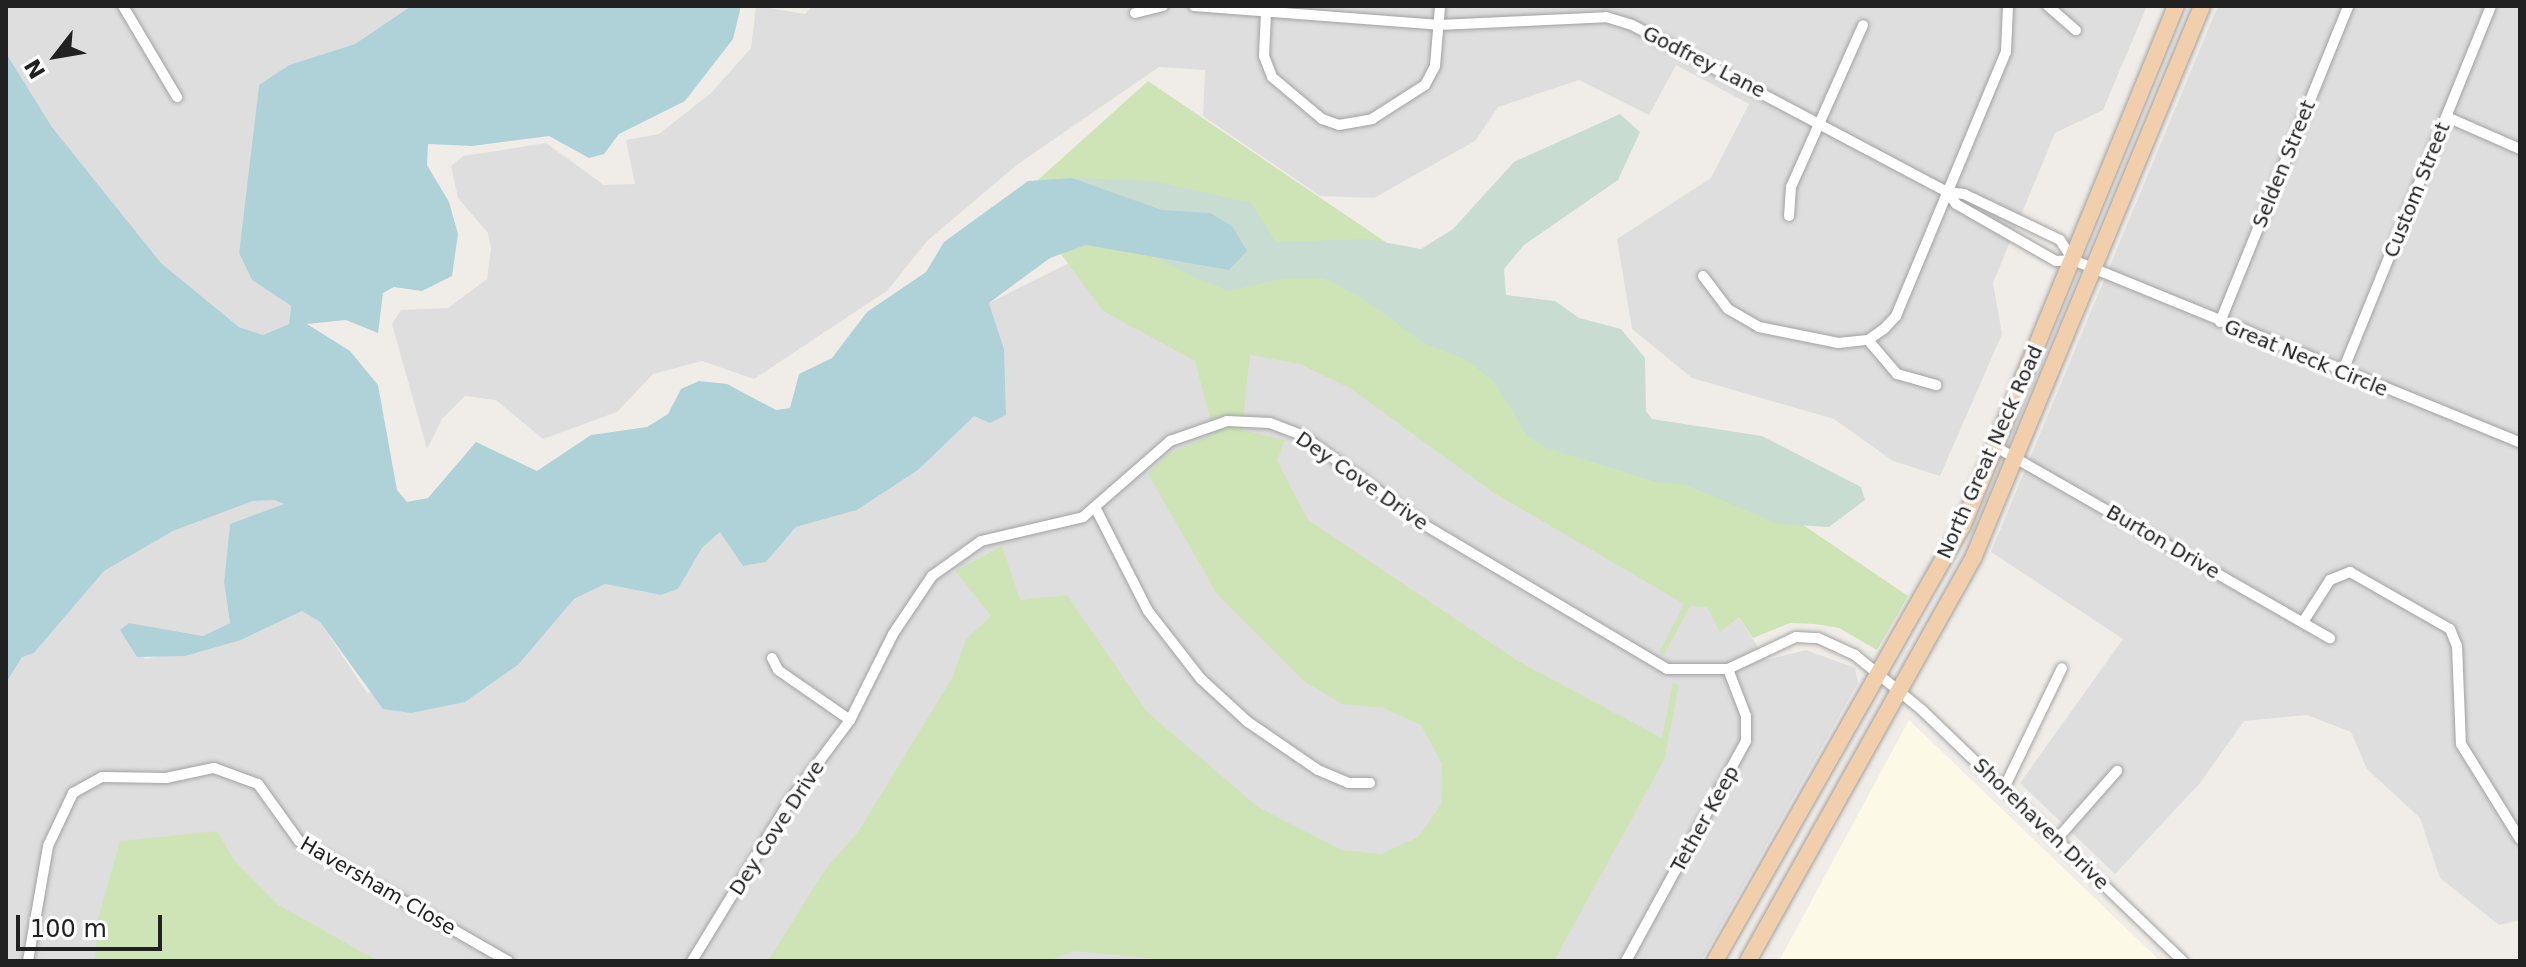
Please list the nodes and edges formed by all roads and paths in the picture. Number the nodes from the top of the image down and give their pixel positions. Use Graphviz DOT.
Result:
graph roads {
  1 [pos="123,6"];
  2 [pos="1163,6"];
  3 [pos="1194,6"];
  4 [pos="1440,6"];
  5 [pos="2008,6"];
  6 [pos="2048,6"];
  7 [pos="2176,6"];
  8 [pos="2202,6"];
  9 [pos="2348,6"];
  10 [pos="2491,6"];
  11 [pos="1266,12"];
  12 [pos="1135,13"];
  13 [pos="1439,25"];
  14 [pos="1863,25"];
  15 [pos="2076,30"];
  16 [pos="177,97"];
  17 [pos="2447,117"];
  18 [pos="1819,122"];
  19 [pos="2520,149"];
  20 [pos="1948,192"];
  21 [pos="1789,216"];
  22 [pos="2073,260"];
  23 [pos="2093,269"];
  24 [pos="1703,276"];
  25 [pos="2220,322"];
  26 [pos="1868,340"];
  27 [pos="2342,373"];
  28 [pos="1936,385"];
  29 [pos="2520,442"];
  30 [pos="1996,447"];
  31 [pos="2017,458"];
  32 [pos="1096,509"];
  33 [pos="2303,622"];
  34 [pos="2330,638"];
  35 [pos="772,658"];
  36 [pos="2062,668"];
  37 [pos="1728,669"];
  38 [pos="1881,673"];
  39 [pos="1898,689"];
  40 [pos="850,720"];
  41 [pos="2117,771"];
  42 [pos="1370,783"];
  43 [pos="2004,788"];
  44 [pos="2057,839"];
  45 [pos="2520,839"];
  46 [pos="28,961"];
  47 [pos="508,961"];
  48 [pos="692,961"];
  49 [pos="1626,961"];
  50 [pos="1715,961"];
  51 [pos="1748,961"];
  52 [pos="2183,961"];
  1 -- 16 [label="street"];
  2 -- 12 [label="street"];
  3 -- 11 [label="street, Godfrey Lane"];
  4 -- 13 [label="street"];
  5 -- 20 [label="street"];
  6 -- 15 [label="street"];
  7 -- 22 [label="main road, North Great Neck Road"];
  8 -- 23 [label="main road, North Great Neck Road"];
  9 -- 25 [label="street, Selden Street"];
  10 -- 17 [label="street, Custom Street"];
  11 -- 13 [label="street, Godfrey Lane"];
  11 -- 13 [label="street"];
  13 -- 18 [label="street, Godfrey Lane"];
  14 -- 18 [label="street"];
  17 -- 19 [label="street"];
  17 -- 27 [label="street, Custom Street"];
  18 -- 20 [label="street, Godfrey Lane"];
  18 -- 21 [label="street"];
  20 -- 22 [label="street, Godfrey Lane"];
  20 -- 22 [label="street, Godfrey Lane"];
  20 -- 26 [label="street"];
  22 -- 23 [label="street, Godfrey Lane"];
  22 -- 30 [label="main road, North Great Neck Road"];
  23 -- 25 [label="street, Great Neck Circle"];
  23 -- 31 [label="main road, North Great Neck Road"];
  24 -- 26 [label="street"];
  25 -- 27 [label="street, Great Neck Circle"];
  26 -- 28 [label="street"];
  27 -- 29 [label="street, Great Neck Circle"];
  30 -- 31 [label="street, Burton Drive"];
  30 -- 38 [label="main road, North Great Neck Road"];
  31 -- 33 [label="street, Burton Drive"];
  31 -- 39 [label="main road, North Great Neck Road"];
  32 -- 37 [label="street, Dey Cove Drive"];
  32 -- 40 [label="street, Dey Cove Drive"];
  32 -- 42 [label="street"];
  33 -- 34 [label="street, Burton Drive"];
  33 -- 45 [label="street"];
  35 -- 40 [label="street"];
  36 -- 43 [label="street"];
  37 -- 38 [label="street, Dey Cove Drive"];
  37 -- 49 [label="street, Tether Keep"];
  38 -- 39 [label="street, Dey Cove Drive"];
  38 -- 50 [label="main road, North Great Neck Road"];
  39 -- 43 [label="street, Shorehaven Drive"];
  39 -- 51 [label="main road, North Great Neck Road"];
  40 -- 48 [label="street, Dey Cove Drive"];
  41 -- 44 [label="street"];
  43 -- 44 [label="street, Shorehaven Drive"];
  44 -- 52 [label="street, Shorehaven Drive"];
  46 -- 47 [label="street, Haversham Close"];
}
